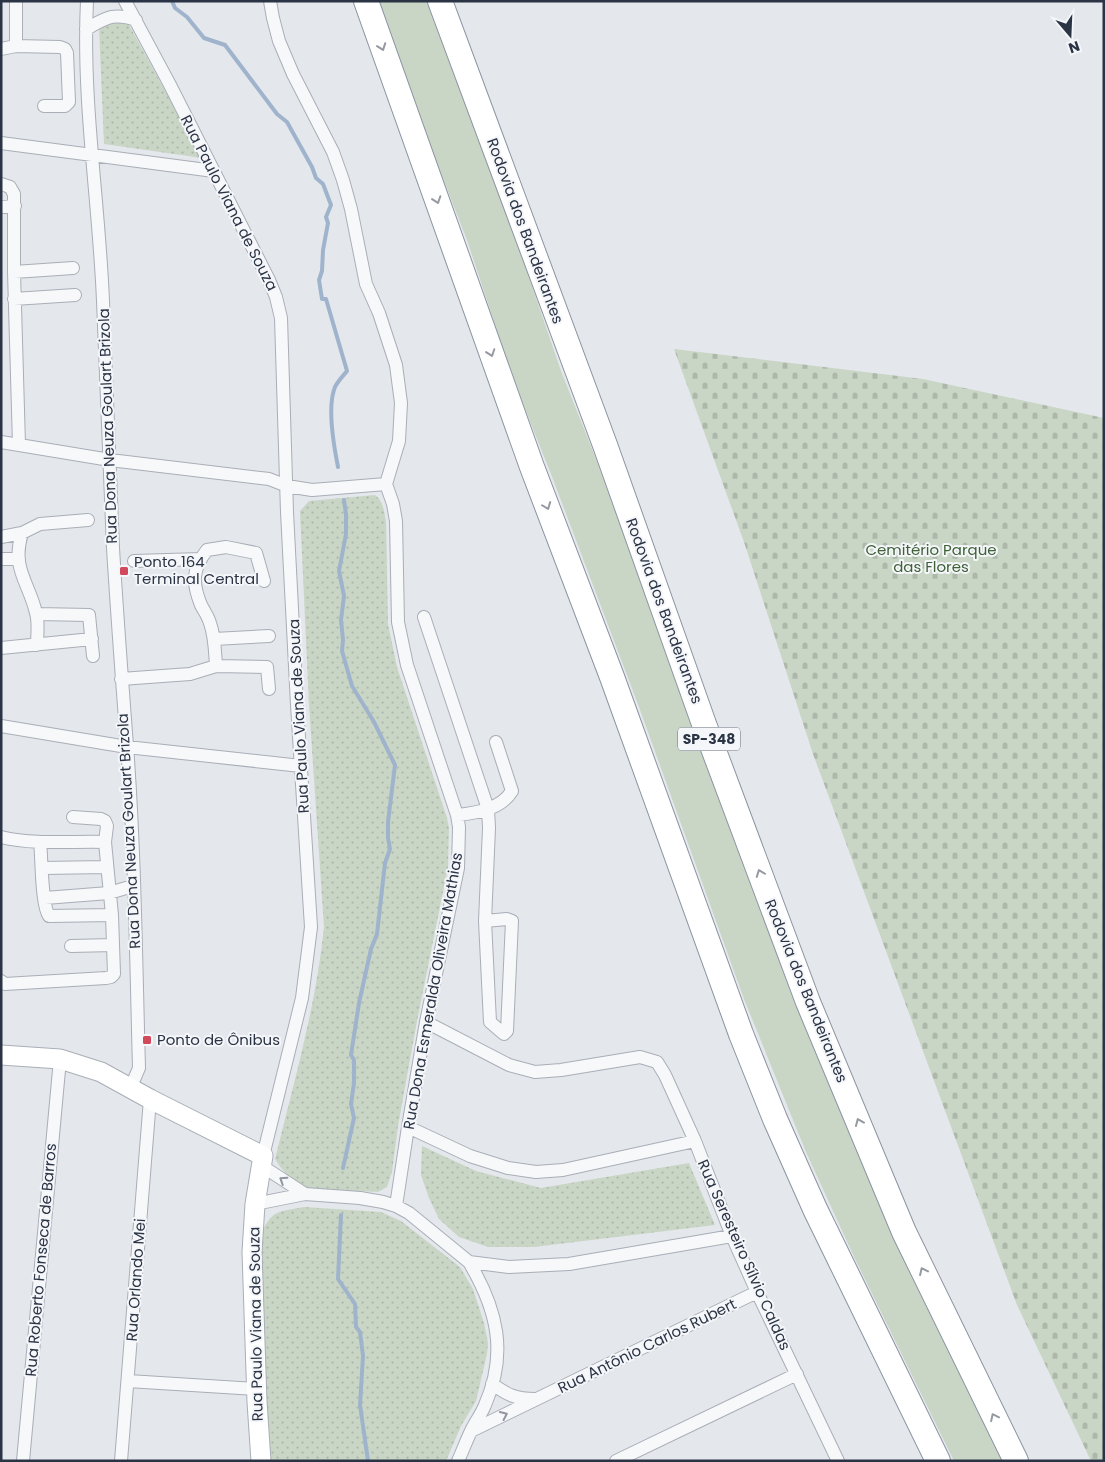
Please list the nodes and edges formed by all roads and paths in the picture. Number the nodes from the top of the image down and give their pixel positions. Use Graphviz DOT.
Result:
graph roads {
  1 [pos="16,1"];
  2 [pos="87,1"];
  3 [pos="125,1"];
  4 [pos="270,1"];
  5 [pos="366,1"];
  6 [pos="440,1"];
  7 [pos="136,20"];
  8 [pos="86,29"];
  9 [pos="16,46"];
  10 [pos="1,49"];
  11 [pos="44,106"];
  12 [pos="1,143"];
  13 [pos="91,154"];
  14 [pos="214,171"];
  15 [pos="1,184"];
  16 [pos="15,206"];
  17 [pos="1,207"];
  18 [pos="73,268"];
  19 [pos="14,272"];
  20 [pos="74,294"];
  21 [pos="14,299"];
  22 [pos="1,442"];
  23 [pos="18,445"];
  24 [pos="110,460"];
  25 [pos="386,484"];
  26 [pos="288,486"];
  27 [pos="88,520"];
  28 [pos="22,533"];
  29 [pos="1,537"];
  30 [pos="19,558"];
  31 [pos="1,559"];
  32 [pos="201,559"];
  33 [pos="134,561"];
  34 [pos="264,581"];
  35 [pos="36,614"];
  36 [pos="424,617"];
  37 [pos="269,636"];
  38 [pos="92,639"];
  39 [pos="214,639"];
  40 [pos="37,645"];
  41 [pos="1,648"];
  42 [pos="93,656"];
  43 [pos="216,666"];
  44 [pos="121,679"];
  45 [pos="268,690"];
  46 [pos="1,726"];
  47 [pos="496,742"];
  48 [pos="127,747"];
  49 [pos="301,766"];
  50 [pos="488,808"];
  51 [pos="457,815"];
  52 [pos="73,817"];
  53 [pos="1,837"];
  54 [pos="40,842"];
  55 [pos="105,842"];
  56 [pos="107,867"];
  57 [pos="42,868"];
  58 [pos="133,886"];
  59 [pos="110,893"];
  60 [pos="44,898"];
  61 [pos="112,915"];
  62 [pos="485,921"];
  63 [pos="113,945"];
  64 [pos="71,946"];
  65 [pos="1,981"];
  66 [pos="426,1022"];
  67 [pos="1,1055"];
  68 [pos="60,1059"];
  69 [pos="130,1089"];
  70 [pos="150,1099"];
  71 [pos="408,1128"];
  72 [pos="695,1141"];
  73 [pos="263,1161"];
  74 [pos="310,1194"];
  75 [pos="255,1204"];
  76 [pos="396,1206"];
  77 [pos="732,1236"];
  78 [pos="469,1262"];
  79 [pos="757,1292"];
  80 [pos="797,1374"];
  81 [pos="128,1381"];
  82 [pos="492,1384"];
  83 [pos="256,1390"];
  84 [pos="537,1399"];
  85 [pos="471,1431"];
  86 [pos="22,1461"];
  87 [pos="121,1461"];
  88 [pos="260,1461"];
  89 [pos="458,1461"];
  90 [pos="616,1461"];
  91 [pos="838,1461"];
  92 [pos="938,1461"];
  93 [pos="1016,1461"];
  1 -- 9 [label="street"];
  2 -- 8 [label="street, Rua Dona Neuza Goulart Brizola"];
  3 -- 7 [label="street, Rua Paulo Viana de Souza"];
  4 -- 25 [label="street"];
  5 -- 92 [label="highway, one-way"];
  93 -- 6 [label="highway, Rodovia dos Bandeirantes / SP-348, one-way"];
  7 -- 8 [label="street"];
  7 -- 14 [label="street, Rua Paulo Viana de Souza"];
  8 -- 13 [label="street, Rua Dona Neuza Goulart Brizola"];
  9 -- 10 [label="street"];
  9 -- 11 [label="street"];
  12 -- 13 [label="street"];
  13 -- 14 [label="street"];
  13 -- 24 [label="street, Rua Dona Neuza Goulart Brizola"];
  14 -- 26 [label="street, Rua Paulo Viana de Souza"];
  15 -- 16 [label="street"];
  16 -- 17 [label="street"];
  16 -- 19 [label="street"];
  18 -- 19 [label="street"];
  19 -- 21 [label="street"];
  20 -- 21 [label="street"];
  21 -- 23 [label="street"];
  22 -- 23 [label="street"];
  23 -- 24 [label="street"];
  24 -- 26 [label="street"];
  24 -- 44 [label="street, Rua Dona Neuza Goulart Brizola"];
  25 -- 26 [label="street"];
  25 -- 51 [label="street, Rua Dona Esmeralda Oliveira Mathias"];
  26 -- 49 [label="street, Rua Paulo Viana de Souza"];
  27 -- 28 [label="street"];
  28 -- 29 [label="street"];
  28 -- 30 [label="street"];
  30 -- 31 [label="street"];
  30 -- 35 [label="street"];
  32 -- 33 [label="street"];
  32 -- 34 [label="street"];
  32 -- 39 [label="street"];
  35 -- 38 [label="street"];
  35 -- 40 [label="street"];
  36 -- 50 [label="street"];
  37 -- 39 [label="street"];
  38 -- 40 [label="street"];
  38 -- 42 [label="street"];
  39 -- 43 [label="street"];
  40 -- 41 [label="street"];
  43 -- 44 [label="street"];
  43 -- 45 [label="street"];
  44 -- 48 [label="street, Rua Dona Neuza Goulart Brizola"];
  46 -- 48 [label="street"];
  47 -- 50 [label="street"];
  48 -- 49 [label="street"];
  48 -- 58 [label="street, Rua Dona Neuza Goulart Brizola"];
  49 -- 73 [label="street, Rua Paulo Viana de Souza"];
  50 -- 51 [label="street"];
  50 -- 62 [label="street"];
  51 -- 66 [label="street, Rua Dona Esmeralda Oliveira Mathias"];
  52 -- 55 [label="street"];
  53 -- 54 [label="street"];
  54 -- 55 [label="street"];
  54 -- 57 [label="street"];
  55 -- 56 [label="street"];
  56 -- 57 [label="street"];
  56 -- 59 [label="street"];
  57 -- 60 [label="street"];
  58 -- 59 [label="street"];
  58 -- 69 [label="street, Rua Dona Neuza Goulart Brizola"];
  59 -- 60 [label="street"];
  59 -- 61 [label="street"];
  60 -- 61 [label="street"];
  61 -- 63 [label="street"];
  62 -- 62 [label="street"];
  63 -- 64 [label="street"];
  63 -- 65 [label="street"];
  66 -- 71 [label="street, Rua Dona Esmeralda Oliveira Mathias"];
  66 -- 72 [label="street, Rua Seresteiro Sílvio Caldas"];
  67 -- 68 [label="street"];
  68 -- 69 [label="street"];
  68 -- 86 [label="street, Rua Roberto Fonseca de Barros"];
  69 -- 70 [label="street"];
  70 -- 73 [label="street"];
  70 -- 81 [label="street, Rua Orlando Mei"];
  71 -- 72 [label="street"];
  71 -- 76 [label="street, Rua Dona Esmeralda Oliveira Mathias"];
  72 -- 77 [label="street, Rua Seresteiro Sílvio Caldas"];
  74 -- 73 [label="street, one-way"];
  73 -- 75 [label="street, Rua Paulo Viana de Souza"];
  74 -- 75 [label="street"];
  74 -- 76 [label="street"];
  75 -- 83 [label="street, Rua Paulo Viana de Souza"];
  76 -- 78 [label="street"];
  77 -- 78 [label="street"];
  77 -- 79 [label="street, Rua Seresteiro Sílvio Caldas"];
  78 -- 82 [label="street"];
  79 -- 80 [label="street, Rua Seresteiro Sílvio Caldas"];
  79 -- 84 [label="street, Rua Antônio Carlos Rubert"];
  80 -- 90 [label="street"];
  80 -- 91 [label="street, Rua Seresteiro Sílvio Caldas"];
  81 -- 83 [label="street"];
  81 -- 87 [label="street, Rua Orlando Mei"];
  82 -- 84 [label="street"];
  82 -- 85 [label="street"];
  83 -- 88 [label="street, Rua Paulo Viana de Souza"];
  85 -- 84 [label="street, Rua Antônio Carlos Rubert, one-way"];
  85 -- 89 [label="street"];
}
